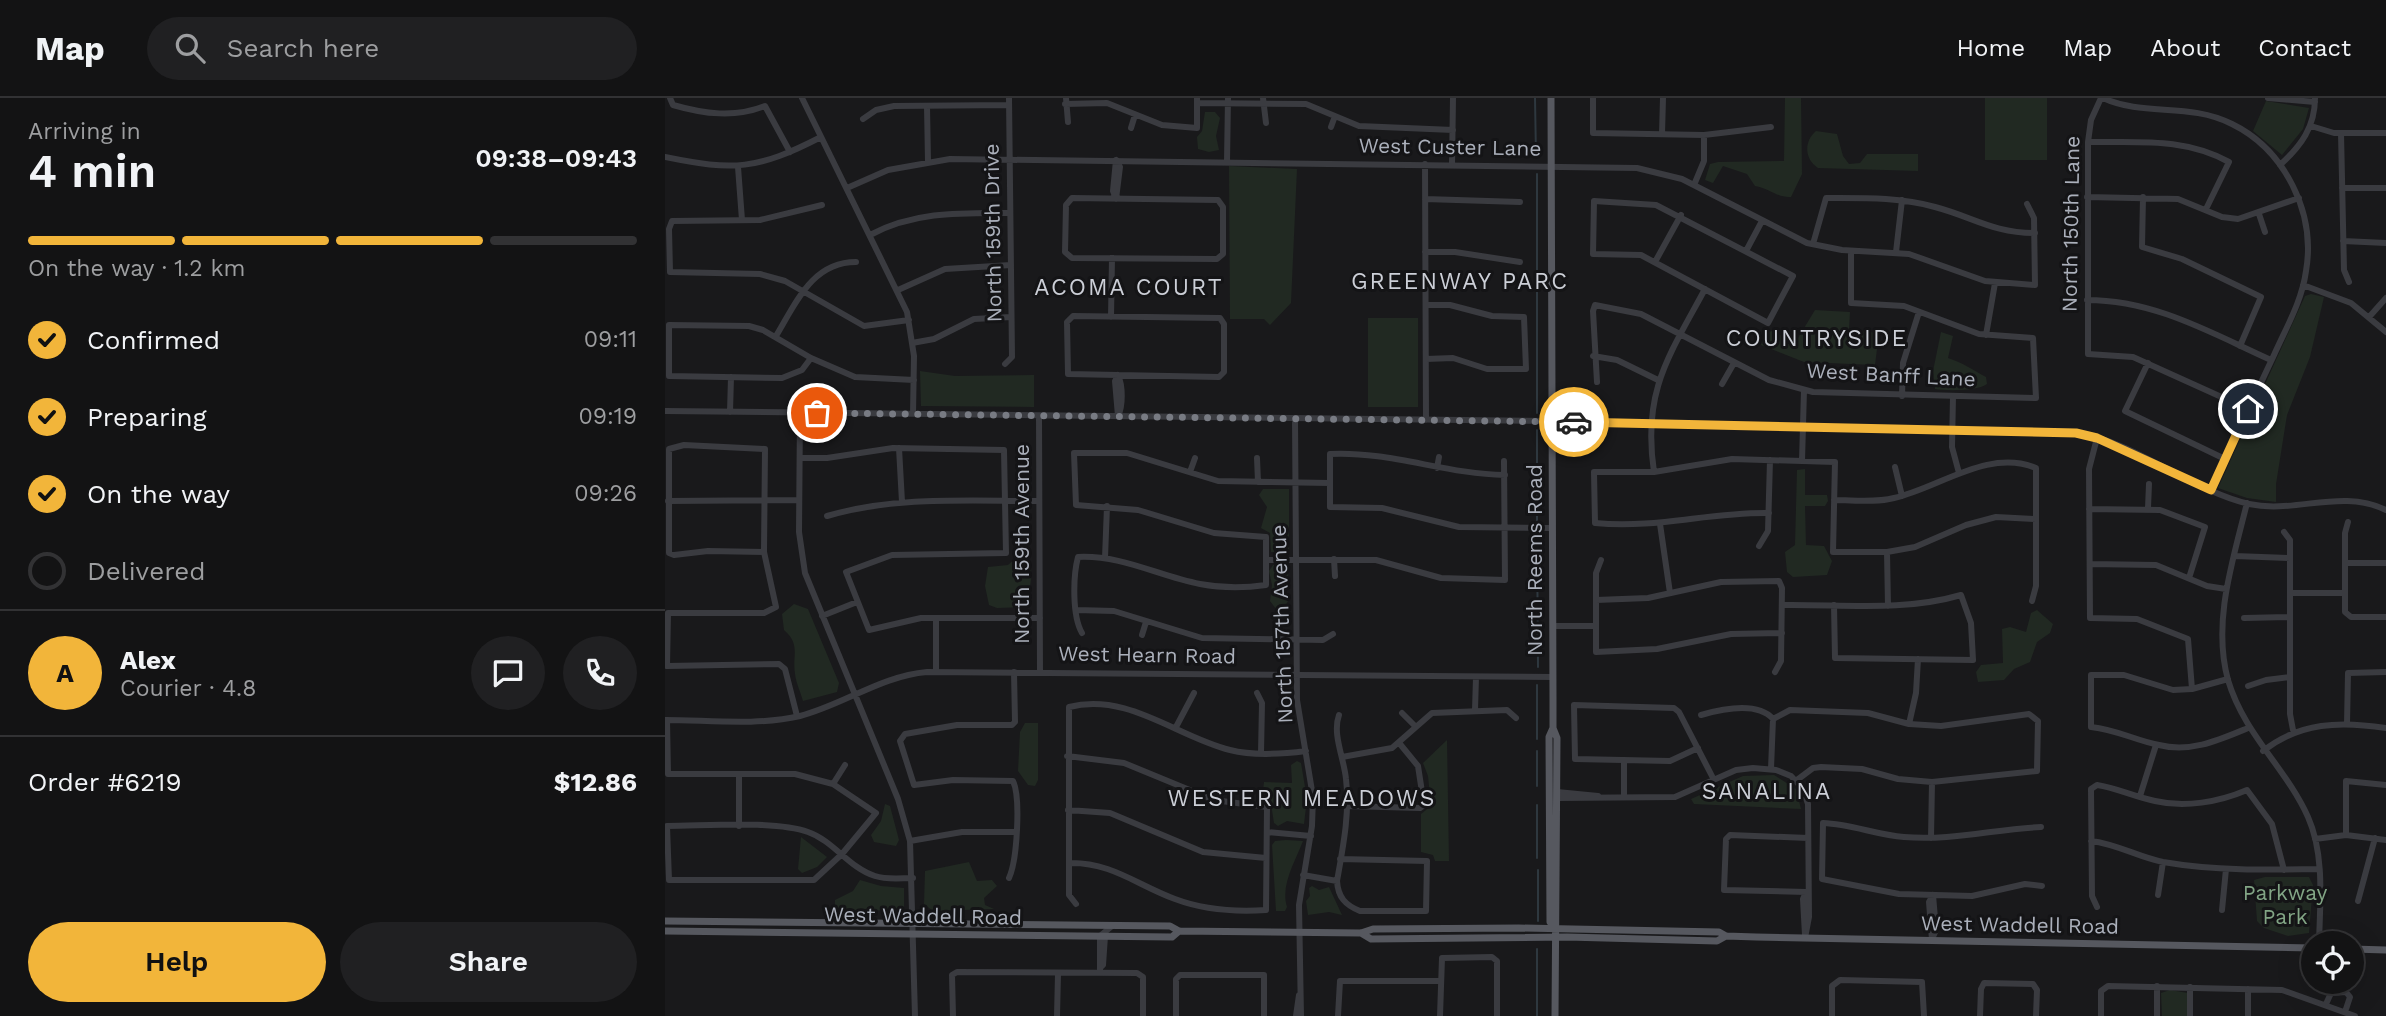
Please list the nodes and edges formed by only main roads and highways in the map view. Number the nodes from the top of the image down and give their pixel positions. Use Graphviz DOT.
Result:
graph roads {
  1 [pos="1551,98"];
  2 [pos="1553,728"];
  3 [pos="665,921"];
  4 [pos="1458,928"];
  5 [pos="1555,928"];
  6 [pos="665,931"];
  7 [pos="1179,931"];
  8 [pos="1695,932"];
  9 [pos="1361,933"];
  10 [pos="1726,936"];
  11 [pos="1555,937"];
  12 [pos="1427,939"];
  13 [pos="1639,939"];
  14 [pos="2301,948"];
  15 [pos="2364,949"];
  16 [pos="2386,950"];
  17 [pos="1555,1016"];
  1 -- 2 [label="main road, North Reems Road"];
  2 -- 5 [label="main road, North Reems Road"];
  2 -- 5 [label="main road, North Reems Road"];
  3 -- 7 [label="main road, West Waddell Road"];
  4 -- 5 [label="main road, West Waddell Road"];
  4 -- 9 [label="main road, West Waddell Road"];
  4 -- 12 [label="main road"];
  5 -- 8 [label="main road, West Waddell Road"];
  5 -- 11 [label="main road, North Reems Road"];
  6 -- 7 [label="main road, West Waddell Road"];
  7 -- 9 [label="main road, West Waddell Road"];
  8 -- 10 [label="main road, West Waddell Road"];
  8 -- 13 [label="main road"];
  9 -- 12 [label="main road, West Waddell Road"];
  10 -- 13 [label="main road, West Waddell Road"];
  10 -- 14 [label="main road, West Waddell Road"];
  11 -- 12 [label="main road, West Waddell Road"];
  11 -- 13 [label="main road, West Waddell Road"];
  11 -- 17 [label="main road, North Reems Road"];
  15 -- 16 [label="main road"];
}
